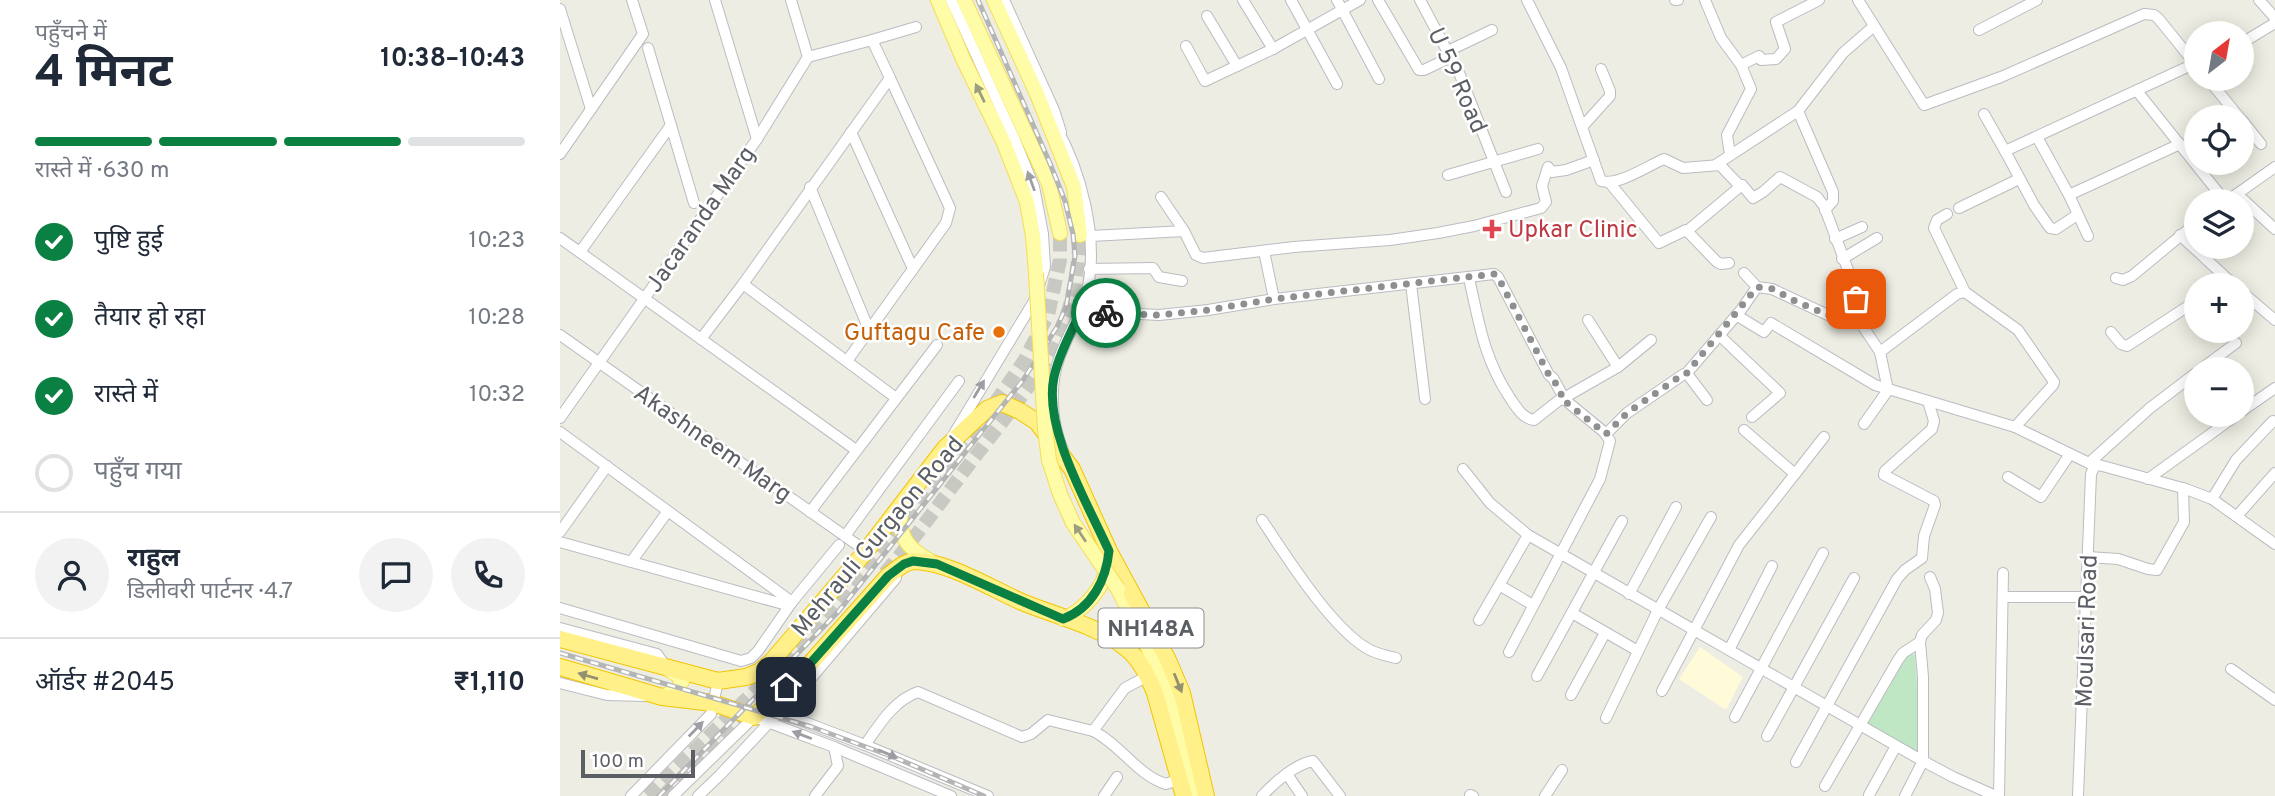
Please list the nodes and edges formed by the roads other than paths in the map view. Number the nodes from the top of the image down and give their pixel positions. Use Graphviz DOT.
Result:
graph roads {
  1 [pos="632,0"];
  2 [pos="715,0"];
  3 [pos="791,0"];
  4 [pos="938,0"];
  5 [pos="951,0"];
  6 [pos="964,0"];
  7 [pos="1243,0"];
  8 [pos="1291,0"];
  9 [pos="1360,0"];
  10 [pos="1378,0"];
  11 [pos="1420,0"];
  12 [pos="1705,0"];
  13 [pos="1819,0"];
  14 [pos="1857,0"];
  15 [pos="2037,0"];
  16 [pos="2259,0"];
  17 [pos="1533,2"];
  18 [pos="999,3"];
  19 [pos="1340,5"];
  20 [pos="560,9"];
  21 [pos="1207,16"];
  22 [pos="2275,20"];
  23 [pos="1874,26"];
  24 [pos="916,27"];
  25 [pos="1307,30"];
  26 [pos="1492,30"];
  27 [pos="1979,30"];
  28 [pos="2254,35"];
  29 [pos="872,40"];
  30 [pos="1186,46"];
  31 [pos="648,48"];
  32 [pos="1273,49"];
  33 [pos="2184,49"];
  34 [pos="1449,54"];
  35 [pos="808,57"];
  36 [pos="1741,65"];
  37 [pos="1237,66"];
  38 [pos="1601,69"];
  39 [pos="2184,69"];
  40 [pos="890,78"];
  41 [pos="1379,79"];
  42 [pos="1337,84"];
  43 [pos="2137,91"];
  44 [pos="2218,91"];
  45 [pos="1037,94"];
  46 [pos="2229,105"];
  47 [pos="591,109"];
  48 [pos="1798,111"];
  49 [pos="1984,114"];
  50 [pos="671,125"];
  51 [pos="1583,126"];
  52 [pos="851,132"];
  53 [pos="2254,135"];
  54 [pos="2037,137"];
  55 [pos="1062,138"];
  56 [pos="757,139"];
  57 [pos="2180,144"];
  58 [pos="2261,144"];
  59 [pos="1538,149"];
  60 [pos="2006,151"];
  61 [pos="560,154"];
  62 [pos="1730,155"];
  63 [pos="1493,160"];
  64 [pos="1594,160"];
  65 [pos="1717,164"];
  66 [pos="2275,167"];
  67 [pos="1448,175"];
  68 [pos="2019,179"];
  69 [pos="1609,182"];
  70 [pos="1742,185"];
  71 [pos="810,187"];
  72 [pos="2216,189"];
  73 [pos="2244,189"];
  74 [pos="1506,192"];
  75 [pos="2069,195"];
  76 [pos="1161,197"];
  77 [pos="694,203"];
  78 [pos="1959,208"];
  79 [pos="1825,210"];
  80 [pos="2254,210"];
  81 [pos="1947,214"];
  82 [pos="2077,215"];
  83 [pos="1862,227"];
  84 [pos="2275,229"];
  85 [pos="1184,231"];
  86 [pos="1687,231"];
  87 [pos="2184,232"];
  88 [pos="1060,233"];
  89 [pos="2180,235"];
  90 [pos="1085,236"];
  91 [pos="2088,236"];
  92 [pos="560,238"];
  93 [pos="1877,238"];
  94 [pos="1835,239"];
  95 [pos="1264,251"];
  96 [pos="580,252"];
  97 [pos="1842,258"];
  98 [pos="1729,263"];
  99 [pos="913,269"];
  100 [pos="1090,269"];
  101 [pos="2217,273"];
  102 [pos="1744,274"];
  103 [pos="1469,278"];
  104 [pos="2116,278"];
  105 [pos="1182,281"];
  106 [pos="743,284"];
  107 [pos="1410,284"];
  108 [pos="1757,287"];
  109 [pos="1965,292"];
  110 [pos="645,299"];
  111 [pos="1274,299"];
  112 [pos="2254,302"];
  113 [pos="1856,309"];
  114 [pos="2184,309"];
  115 [pos="1081,311"];
  116 [pos="1736,315"];
  117 [pos="1588,320"];
  118 [pos="2275,320"];
  119 [pos="869,330"];
  120 [pos="2111,332"];
  121 [pos="560,335"];
  122 [pos="1719,335"];
  123 [pos="701,339"];
  124 [pos="1651,340"];
  125 [pos="2236,343"];
  126 [pos="937,345"];
  127 [pos="1880,352"];
  128 [pos="2217,357"];
  129 [pos="847,361"];
  130 [pos="600,363"];
  131 [pos="1618,367"];
  132 [pos="1686,374"];
  133 [pos="959,382"];
  134 [pos="2184,382"];
  135 [pos="2275,388"];
  136 [pos="1888,390"];
  137 [pos="896,398"];
  138 [pos="1562,398"];
  139 [pos="1426,399"];
  140 [pos="1707,400"];
  141 [pos="1928,401"];
  142 [pos="2254,403"];
  143 [pos="1752,417"];
  144 [pos="560,418"];
  145 [pos="2273,422"];
  146 [pos="1864,424"];
  147 [pos="2015,427"];
  148 [pos="2220,427"];
  149 [pos="1744,430"];
  150 [pos="560,432"];
  151 [pos="1606,434"];
  152 [pos="1824,437"];
  153 [pos="945,448"];
  154 [pos="856,450"];
  155 [pos="2070,454"];
  156 [pos="607,466"];
  157 [pos="1072,468"];
  158 [pos="2092,468"];
  159 [pos="1463,469"];
  160 [pos="2275,473"];
  161 [pos="1795,474"];
  162 [pos="2008,477"];
  163 [pos="2148,479"];
  164 [pos="2183,488"];
  165 [pos="2212,499"];
  166 [pos="901,506"];
  167 [pos="1676,507"];
  168 [pos="668,511"];
  169 [pos="810,512"];
  170 [pos="2236,516"];
  171 [pos="1711,517"];
  172 [pos="1262,520"];
  173 [pos="1622,521"];
  174 [pos="560,532"];
  175 [pos="1528,535"];
  176 [pos="842,540"];
  177 [pos="560,542"];
  178 [pos="2275,544"];
  179 [pos="866,551"];
  180 [pos="1109,551"];
  181 [pos="1823,553"];
  182 [pos="1560,554"];
  183 [pos="2088,557"];
  184 [pos="631,562"];
  185 [pos="937,564"];
  186 [pos="1772,566"];
  187 [pos="2003,573"];
  188 [pos="1595,574"];
  189 [pos="1930,577"];
  190 [pos="1854,578"];
  191 [pos="1499,585"];
  192 [pos="1629,593"];
  193 [pos="2003,597"];
  194 [pos="2087,597"];
  195 [pos="792,602"];
  196 [pos="1533,605"];
  197 [pos="560,608"];
  198 [pos="1658,610"];
  199 [pos="1572,613"];
  200 [pos="1063,619"];
  201 [pos="1479,620"];
  202 [pos="560,628"];
  203 [pos="1693,630"];
  204 [pos="1605,633"];
  205 [pos="560,639"];
  206 [pos="1920,642"];
  207 [pos="1729,650"];
  208 [pos="1638,651"];
  209 [pos="1508,652"];
  210 [pos="1396,658"];
  211 [pos="560,667"];
  212 [pos="667,669"];
  213 [pos="1762,669"];
  214 [pos="2231,669"];
  215 [pos="1148,676"];
  216 [pos="1537,676"];
  217 [pos="718,681"];
  218 [pos="560,683"];
  219 [pos="1793,687"];
  220 [pos="1662,691"];
  221 [pos="1571,695"];
  222 [pos="660,696"];
  223 [pos="2275,699"];
  224 [pos="713,704"];
  225 [pos="1827,706"];
  226 [pos="767,715"];
  227 [pos="1735,717"];
  228 [pos="1606,718"];
  229 [pos="1860,725"];
  230 [pos="1093,731"];
  231 [pos="838,735"];
  232 [pos="1767,736"];
  233 [pos="865,745"];
  234 [pos="1896,746"];
  235 [pos="834,747"];
  236 [pos="1923,761"];
  237 [pos="1796,762"];
  238 [pos="1562,770"];
  239 [pos="1287,774"];
  240 [pos="1117,777"];
  241 [pos="1825,786"];
  242 [pos="1185,793"];
  243 [pos="2081,794"];
  244 [pos="1869,795"];
  245 [pos="631,796"];
  246 [pos="673,796"];
  247 [pos="698,796"];
  248 [pos="815,796"];
  249 [pos="951,796"];
  250 [pos="988,796"];
  251 [pos="1104,796"];
  252 [pos="1206,796"];
  253 [pos="1262,796"];
  254 [pos="1302,796"];
  255 [pos="1340,796"];
  256 [pos="1545,796"];
  257 [pos="1905,796"];
  258 [pos="1997,796"];
  1 -- 47 [label="street"];
  2 -- 56 [label="street, Jacaranda Marg"];
  3 -- 35 [label="street"];
  242 -- 4 [label="main road, one-way, bridge"];
  153 -- 5 [label="street, one-way"];
  6 -- 88 [label="main road"];
  7 -- 32 [label="street"];
  8 -- 25 [label="street"];
  9 -- 19 [label="street"];
  10 -- 34 [label="street"];
  11 -- 34 [label="street, U 59 Road"];
  12 -- 36 [label="street"];
  13 -- 36 [label="street"];
  14 -- 23 [label="street"];
  15 -- 27 [label="street"];
  16 -- 22 [label="street"];
  17 -- 51 [label="street"];
  18 -- 45 [label="main road"];
  18 -- 55 [label="street"];
  19 -- 25 [label="street"];
  19 -- 41 [label="street"];
  20 -- 47 [label="street"];
  21 -- 37 [label="street"];
  22 -- 28 [label="street"];
  23 -- 33 [label="street"];
  23 -- 48 [label="street"];
  24 -- 29 [label="street"];
  25 -- 32 [label="street"];
  25 -- 42 [label="street"];
  26 -- 34 [label="street"];
  29 -- 35 [label="street"];
  29 -- 40 [label="street"];
  30 -- 37 [label="street"];
  31 -- 50 [label="street"];
  32 -- 37 [label="street"];
  34 -- 63 [label="street, U 59 Road"];
  35 -- 56 [label="street"];
  36 -- 62 [label="street"];
  38 -- 51 [label="street"];
  39 -- 43 [label="street"];
  40 -- 52 [label="street"];
  40 -- 99 [label="street"];
  43 -- 54 [label="street"];
  43 -- 57 [label="street"];
  44 -- 46 [label="street"];
  45 -- 55 [label="street"];
  45 -- 90 [label="main road"];
  47 -- 61 [label="street"];
  48 -- 62 [label="street"];
  48 -- 79 [label="street"];
  49 -- 60 [label="street"];
  50 -- 77 [label="street"];
  50 -- 96 [label="street"];
  51 -- 64 [label="street"];
  52 -- 71 [label="street"];
  52 -- 99 [label="street"];
  53 -- 58 [label="street"];
  54 -- 60 [label="street"];
  54 -- 75 [label="street"];
  55 -- 90 [label="street"];
  56 -- 110 [label="street, Jacaranda Marg"];
  57 -- 72 [label="street"];
  57 -- 75 [label="street"];
  59 -- 63 [label="street"];
  60 -- 68 [label="street"];
  62 -- 65 [label="street"];
  63 -- 67 [label="street"];
  63 -- 74 [label="street, U 59 Road"];
  64 -- 69 [label="street"];
  64 -- 95 [label="street"];
  65 -- 69 [label="street"];
  65 -- 70 [label="street"];
  66 -- 73 [label="street"];
  68 -- 78 [label="street"];
  68 -- 82 [label="street"];
  69 -- 86 [label="street"];
  70 -- 79 [label="street"];
  70 -- 86 [label="street"];
  71 -- 106 [label="street"];
  71 -- 119 [label="street"];
  75 -- 82 [label="street"];
  76 -- 85 [label="street"];
  79 -- 94 [label="street"];
  80 -- 84 [label="street"];
  81 -- 109 [label="street"];
  82 -- 91 [label="street"];
  83 -- 94 [label="street"];
  85 -- 90 [label="street"];
  85 -- 95 [label="street"];
  86 -- 98 [label="street"];
  87 -- 89 [label="street"];
  89 -- 101 [label="street"];
  89 -- 104 [label="street"];
  90 -- 100 [label="street"];
  92 -- 96 [label="street"];
  93 -- 97 [label="street"];
  94 -- 97 [label="street"];
  95 -- 111 [label="street"];
  96 -- 110 [label="street"];
  97 -- 113 [label="street"];
  99 -- 119 [label="street"];
  100 -- 105 [label="street"];
  100 -- 115 [label="street"];
  102 -- 108 [label="street"];
  103 -- 107 [label="street"];
  103 -- 138 [label="street"];
  103 -- 138 [label="street"];
  106 -- 123 [label="street"];
  106 -- 129 [label="street"];
  107 -- 111 [label="street"];
  107 -- 139 [label="street"];
  108 -- 113 [label="street"];
  108 -- 116 [label="street"];
  109 -- 127 [label="street"];
  109 -- 147 [label="street"];
  110 -- 123 [label="street"];
  110 -- 130 [label="street, Jacaranda Marg"];
  111 -- 115 [label="street"];
  112 -- 118 [label="street"];
  113 -- 127 [label="street"];
  114 -- 120 [label="street"];
  115 -- 157 [label="street"];
  116 -- 122 [label="street"];
  116 -- 136 [label="street"];
  117 -- 131 [label="street"];
  119 -- 129 [label="street"];
  121 -- 130 [label="street, Akashneem Marg"];
  122 -- 132 [label="street"];
  122 -- 143 [label="street"];
  123 -- 154 [label="street"];
  124 -- 131 [label="street"];
  125 -- 128 [label="street"];
  126 -- 137 [label="street"];
  127 -- 136 [label="street"];
  129 -- 137 [label="street"];
  130 -- 144 [label="street, Jacaranda Marg"];
  130 -- 169 [label="street, Akashneem Marg"];
  131 -- 138 [label="street"];
  132 -- 140 [label="street"];
  132 -- 151 [label="street"];
  133 -- 176 [label="street"];
  134 -- 158 [label="street"];
  135 -- 142 [label="street"];
  136 -- 141 [label="street"];
  136 -- 146 [label="street"];
  137 -- 154 [label="street"];
  138 -- 151 [label="street"];
  141 -- 147 [label="street"];
  141 -- 225 [label="street"];
  145 -- 165 [label="street"];
  147 -- 155 [label="street"];
  148 -- 163 [label="street"];
  149 -- 161 [label="street"];
  150 -- 156 [label="street"];
  151 -- 182 [label="street"];
  152 -- 161 [label="street"];
  153 -- 157 [label="highway, Mehrauli Gurgaon Road / NH148A"];
  153 -- 166 [label="highway, Mehrauli Gurgaon Road / NH148A"];
  154 -- 169 [label="street"];
  155 -- 158 [label="street"];
  155 -- 162 [label="street"];
  156 -- 168 [label="street"];
  156 -- 174 [label="street"];
  157 -- 180 [label="highway, Mehrauli Gurgaon Road / NH148A"];
  158 -- 163 [label="street"];
  158 -- 183 [label="street, Moulsari Road"];
  159 -- 175 [label="street"];
  160 -- 170 [label="street"];
  161 -- 203 [label="street"];
  163 -- 164 [label="street"];
  164 -- 165 [label="street"];
  164 -- 183 [label="street"];
  165 -- 170 [label="street"];
  166 -- 179 [label="highway, Mehrauli Gurgaon Road / NH148A"];
  166 -- 185 [label="main road"];
  167 -- 192 [label="street"];
  168 -- 184 [label="street"];
  168 -- 195 [label="street"];
  169 -- 176 [label="street, Akashneem Marg"];
  170 -- 178 [label="street"];
  171 -- 198 [label="street"];
  172 -- 210 [label="street"];
  173 -- 188 [label="street"];
  175 -- 182 [label="street"];
  175 -- 191 [label="street"];
  176 -- 179 [label="street, Akashneem Marg"];
  176 -- 195 [label="street"];
  177 -- 184 [label="street"];
  179 -- 217 [label="highway, Mehrauli Gurgaon Road / NH148A"];
  180 -- 200 [label="main road"];
  180 -- 252 [label="highway, Mehrauli Gurgaon Road / NH148A, one-way"];
  181 -- 213 [label="street"];
  182 -- 188 [label="street"];
  182 -- 196 [label="street"];
  183 -- 194 [label="street, Moulsari Road"];
  184 -- 195 [label="street"];
  185 -- 200 [label="highway, Mehrauli Gurgaon Road / NH148A"];
  185 -- 226 [label="highway, Mehrauli Gurgaon Road / NH148A"];
  186 -- 207 [label="street"];
  187 -- 193 [label="street"];
  188 -- 192 [label="street"];
  188 -- 199 [label="street"];
  189 -- 206 [label="street"];
  190 -- 219 [label="street"];
  191 -- 196 [label="street"];
  191 -- 201 [label="street"];
  192 -- 198 [label="street"];
  193 -- 194 [label="street"];
  193 -- 258 [label="street"];
  194 -- 243 [label="street, Moulsari Road"];
  195 -- 197 [label="street"];
  196 -- 209 [label="street"];
  198 -- 203 [label="street"];
  198 -- 208 [label="street"];
  199 -- 204 [label="street"];
  199 -- 216 [label="street"];
  200 -- 215 [label="highway, Mehrauli Gurgaon Road / NH148A"];
  202 -- 212 [label="street"];
  203 -- 207 [label="street"];
  203 -- 220 [label="street"];
  204 -- 208 [label="street"];
  204 -- 221 [label="street"];
  205 -- 212 [label="highway, Mehrauli Gurgaon Road / NH148A"];
  206 -- 229 [label="street"];
  206 -- 236 [label="street"];
  207 -- 213 [label="street"];
  208 -- 228 [label="street"];
  222 -- 211 [label="highway, one-way"];
  212 -- 217 [label="highway, Mehrauli Gurgaon Road / NH148A"];
  212 -- 222 [label="main road"];
  213 -- 219 [label="street"];
  213 -- 227 [label="street"];
  214 -- 223 [label="street"];
  215 -- 230 [label="street"];
  215 -- 242 [label="highway, Mehrauli Gurgaon Road / NH148A"];
  217 -- 224 [label="street"];
  218 -- 222 [label="street"];
  219 -- 225 [label="street"];
  219 -- 232 [label="street"];
  222 -- 224 [label="highway"];
  224 -- 226 [label="highway"];
  245 -- 224 [label="street, one-way"];
  225 -- 229 [label="street"];
  225 -- 237 [label="street"];
  226 -- 231 [label="street"];
  235 -- 226 [label="street, one-way"];
  226 -- 246 [label="street"];
  226 -- 247 [label="street"];
  229 -- 234 [label="street"];
  229 -- 241 [label="street"];
  230 -- 233 [label="street"];
  230 -- 242 [label="street"];
  231 -- 233 [label="street"];
  231 -- 235 [label="street"];
  233 -- 250 [label="street, one-way"];
  234 -- 236 [label="street"];
  234 -- 244 [label="street"];
  235 -- 248 [label="street"];
  235 -- 249 [label="street"];
  236 -- 257 [label="street"];
  236 -- 258 [label="street"];
  238 -- 256 [label="street"];
  239 -- 253 [label="street"];
  239 -- 254 [label="street"];
  239 -- 255 [label="street"];
  240 -- 251 [label="street"];
}
